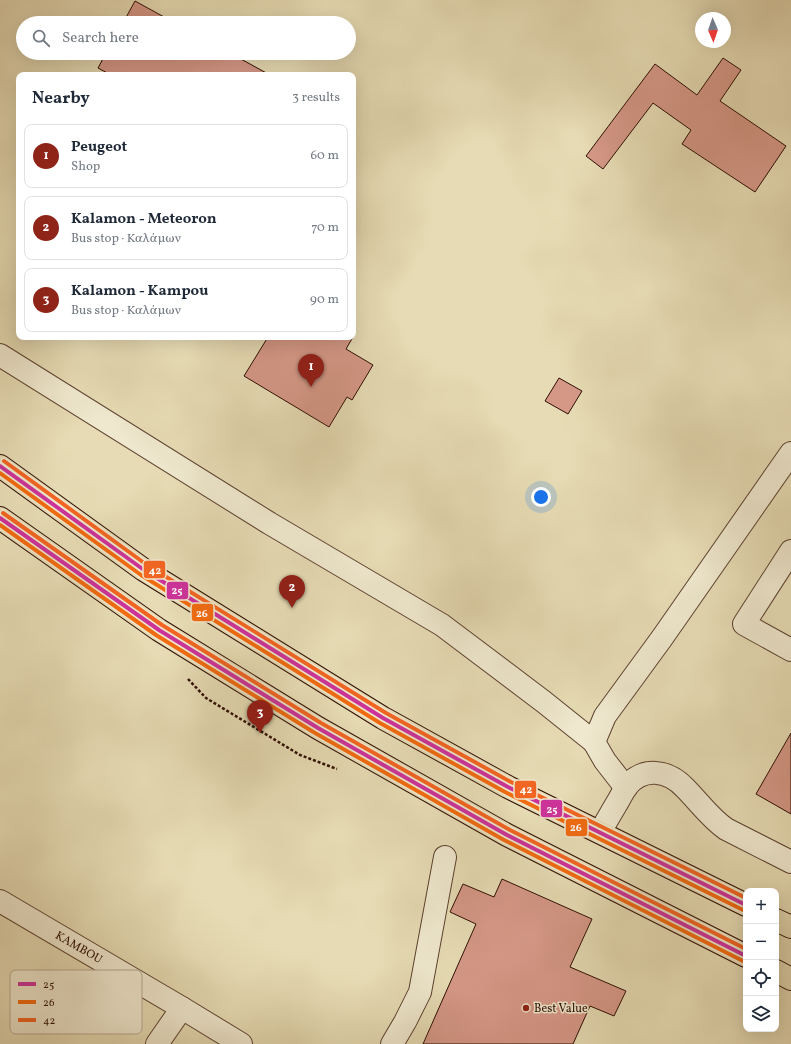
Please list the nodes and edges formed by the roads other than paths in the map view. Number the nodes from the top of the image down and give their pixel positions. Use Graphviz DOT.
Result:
graph roads {
  1 [pos="0,355"];
  2 [pos="791,453"];
  3 [pos="0,466"];
  4 [pos="0,518"];
  5 [pos="791,551"];
  6 [pos="791,650"];
  7 [pos="594,742"];
  8 [pos="626,788"];
  9 [pos="600,832"];
  10 [pos="445,857"];
  11 [pos="791,862"];
  12 [pos="0,901"];
  13 [pos="743,904"];
  14 [pos="779,921"];
  15 [pos="791,927"];
  16 [pos="743,954"];
  17 [pos="117,970"];
  18 [pos="779,973"];
  19 [pos="791,979"];
  20 [pos="142,984"];
  21 [pos="182,1008"];
  22 [pos="157,1044"];
  23 [pos="241,1044"];
  24 [pos="392,1044"];
  1 -- 7 [label="street"];
  2 -- 7 [label="street"];
  3 -- 9 [label="main road"];
  4 -- 16 [label="main road"];
  5 -- 6 [label="street"];
  7 -- 8 [label="street"];
  8 -- 9 [label="street"];
  8 -- 11 [label="street"];
  9 -- 13 [label="main road"];
  10 -- 24 [label="street"];
  12 -- 17 [label="street, KAMBOU"];
  14 -- 15 [label="main road"];
  18 -- 19 [label="main road"];
  20 -- 21 [label="street, KAMBOU"];
  21 -- 22 [label="street"];
  21 -- 23 [label="street, KAMBOU"];
}
